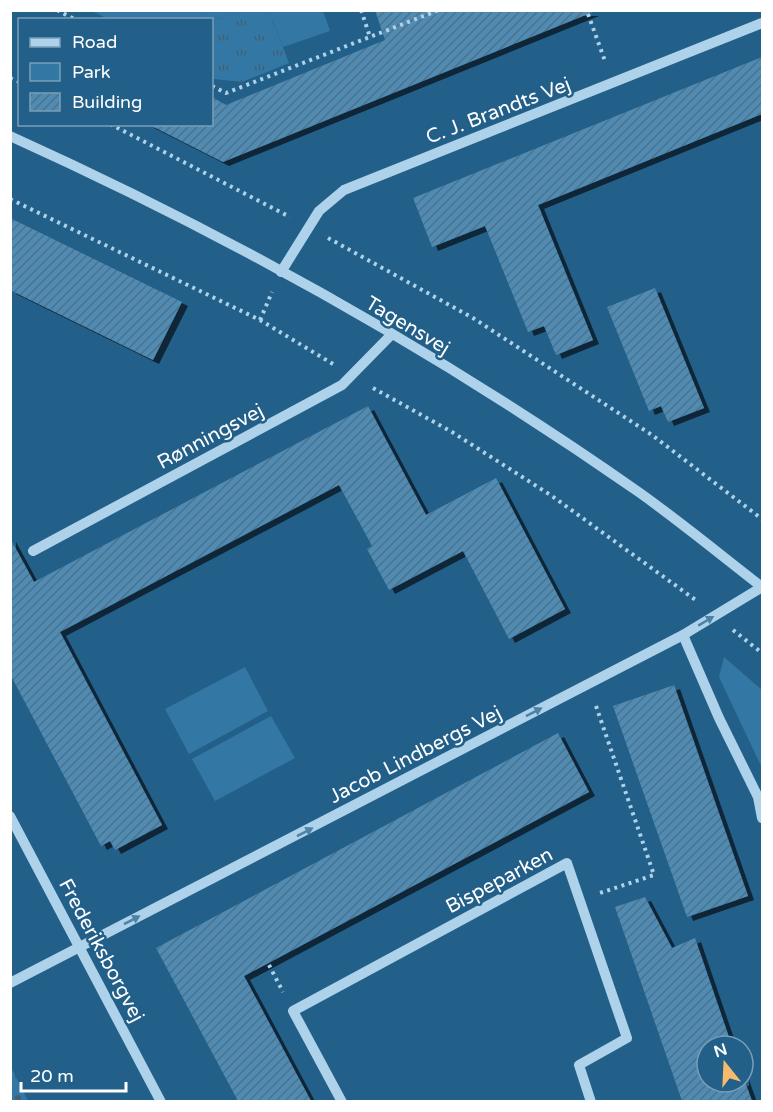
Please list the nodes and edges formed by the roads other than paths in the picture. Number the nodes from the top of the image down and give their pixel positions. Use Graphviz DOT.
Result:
graph roads {
  1 [pos="762,23"];
  2 [pos="10,136"];
  3 [pos="281,272"];
  4 [pos="391,335"];
  5 [pos="33,551"];
  6 [pos="762,587"];
  7 [pos="683,635"];
  8 [pos="10,816"];
  9 [pos="762,818"];
  10 [pos="79,946"];
  11 [pos="10,983"];
  12 [pos="161,1101"];
  13 [pos="342,1101"];
  14 [pos="591,1101"];
  1 -- 3 [label="street, C. J. Brandts Vej"];
  2 -- 3 [label="street, Tagensvej"];
  3 -- 4 [label="street, Tagensvej"];
  4 -- 5 [label="street, Rønningsvej"];
  4 -- 6 [label="street, Tagensvej"];
  7 -- 6 [label="street, Jacob Lindbergs Vej, one-way"];
  7 -- 9 [label="street"];
  10 -- 7 [label="street, Jacob Lindbergs Vej, one-way"];
  8 -- 10 [label="street, Frederiksborgvej"];
  10 -- 11 [label="street, Jacob Lindbergs Vej"];
  10 -- 12 [label="street, Frederiksborgvej"];
  13 -- 14 [label="street, Bispeparken"];
}
